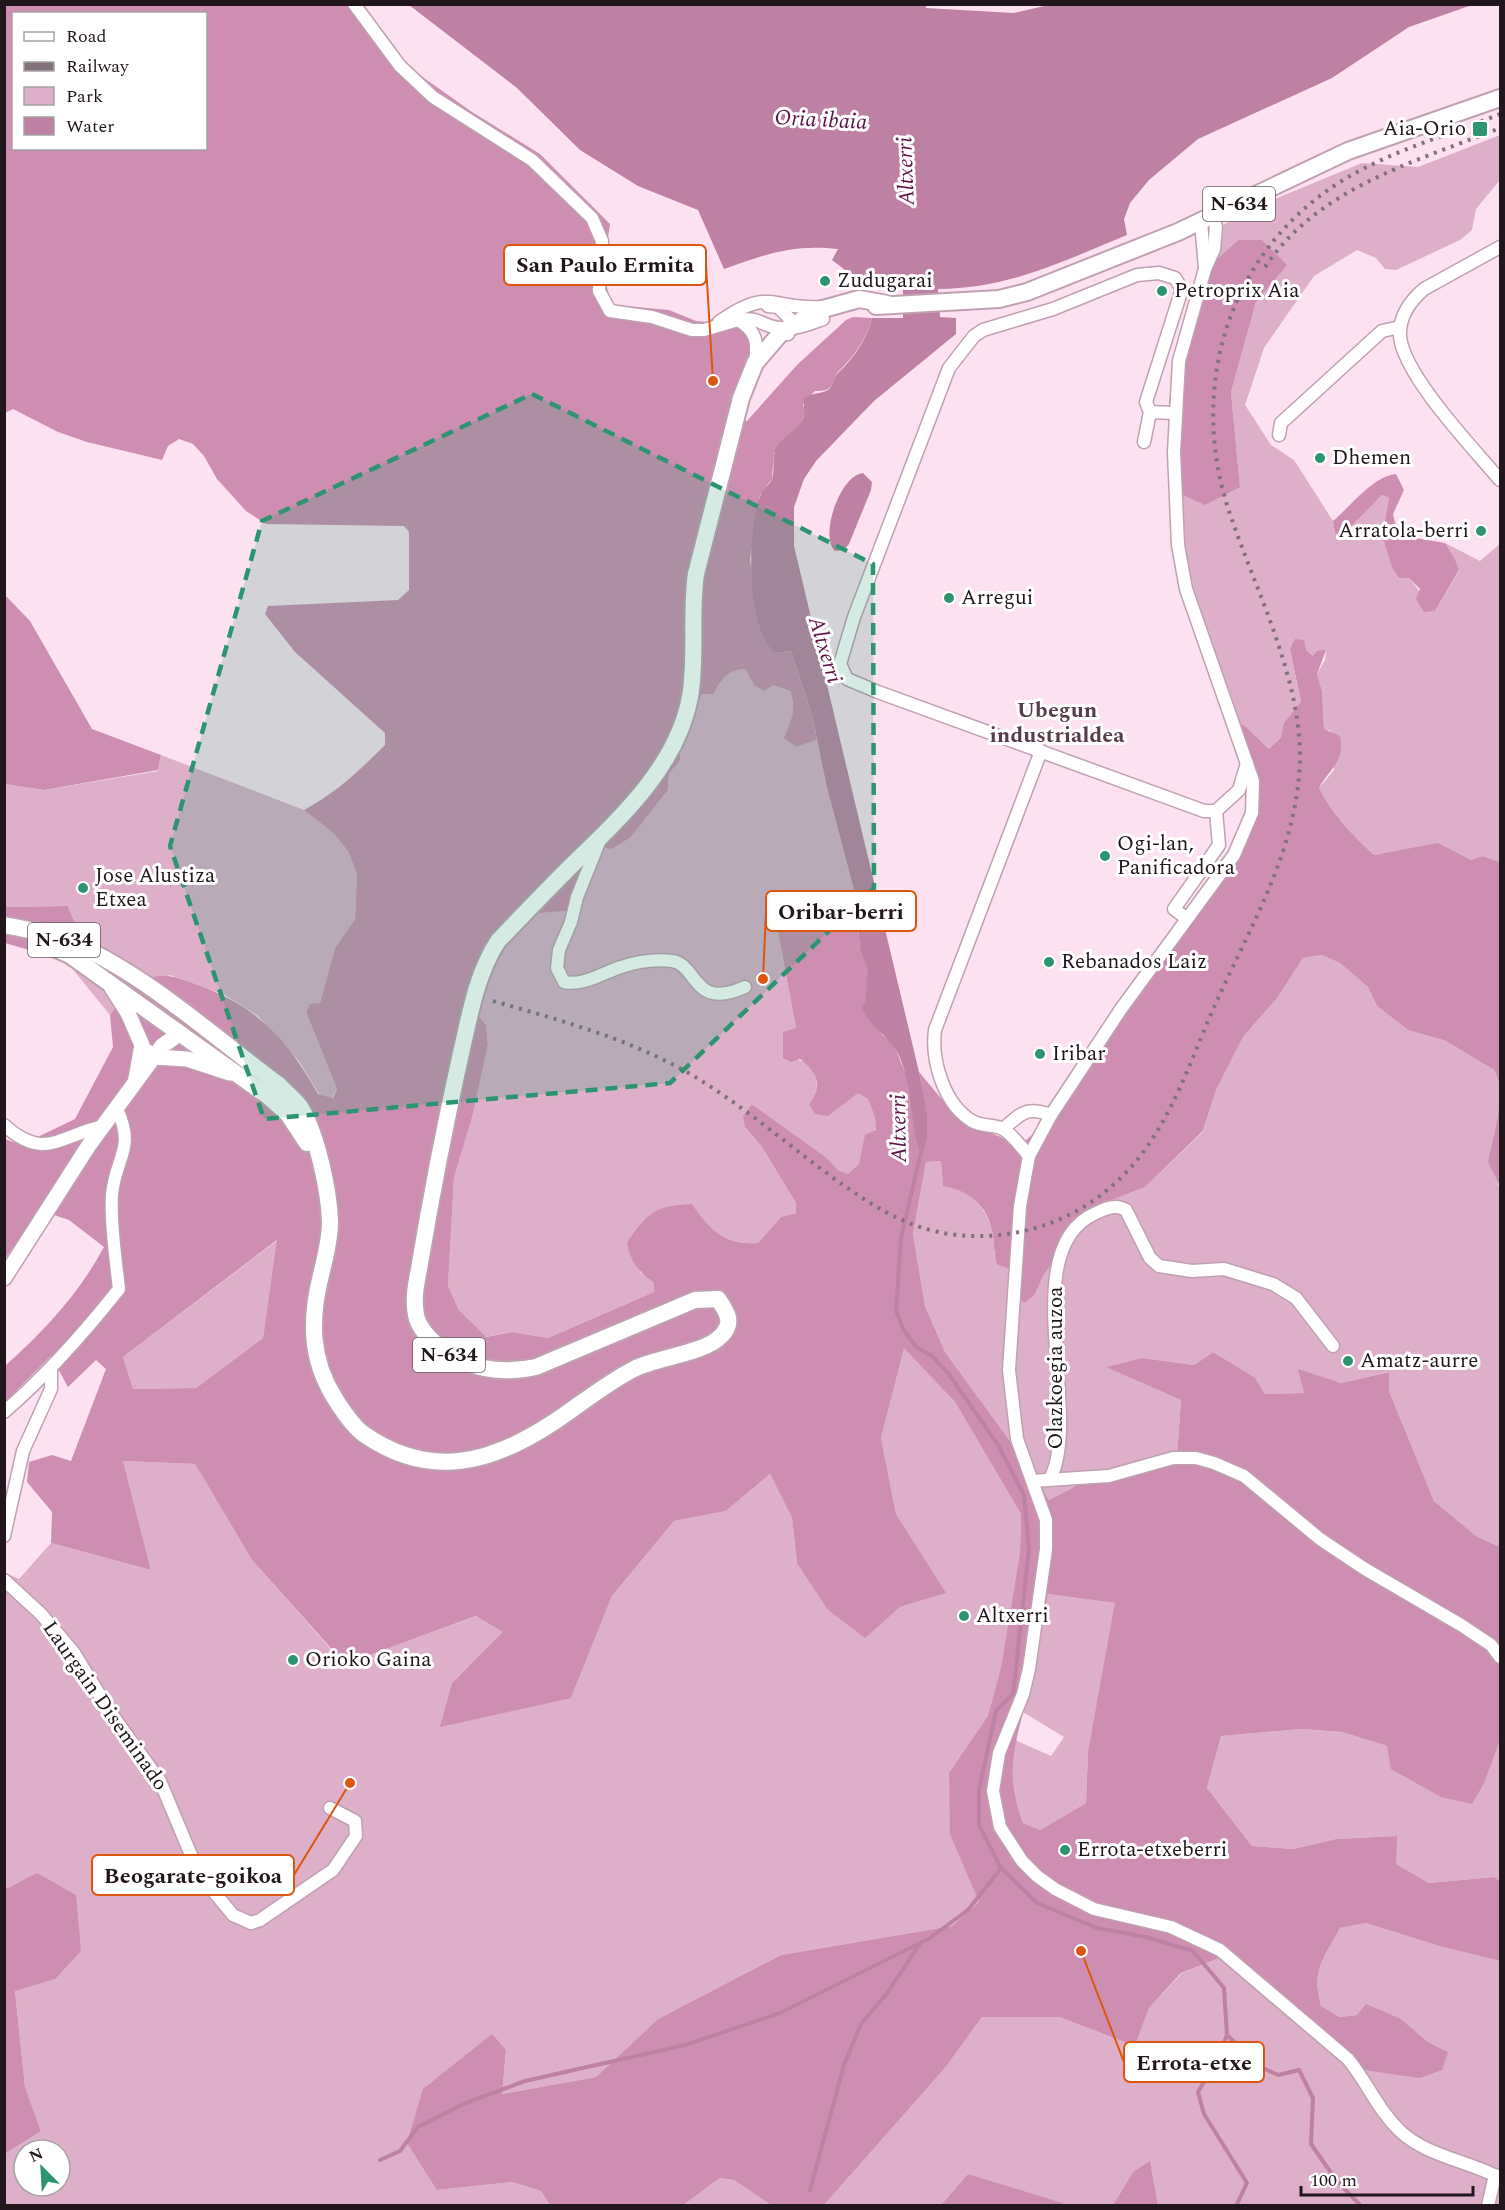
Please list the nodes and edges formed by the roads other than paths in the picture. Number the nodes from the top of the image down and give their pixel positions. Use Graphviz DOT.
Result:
graph roads {
  1 [pos="354,4"];
  2 [pos="1500,98"];
  3 [pos="1207,219"];
  4 [pos="1179,232"];
  5 [pos="1500,247"];
  6 [pos="1203,252"];
  7 [pos="1205,269"];
  8 [pos="827,313"];
  9 [pos="739,314"];
  10 [pos="1400,327"];
  11 [pos="789,328"];
  12 [pos="755,363"];
  13 [pos="756,382"];
  14 [pos="1150,412"];
  15 [pos="1174,413"];
  16 [pos="1279,435"];
  17 [pos="1144,442"];
  18 [pos="730,450"];
  19 [pos="1500,480"];
  20 [pos="1041,751"];
  21 [pos="1247,762"];
  22 [pos="1216,811"];
  23 [pos="602,836"];
  24 [pos="1186,918"];
  25 [pos="4,927"];
  26 [pos="118,968"];
  27 [pos="101,977"];
  28 [pos="746,987"];
  29 [pos="179,1034"];
  30 [pos="142,1045"];
  31 [pos="159,1058"];
  32 [pos="248,1062"];
  33 [pos="236,1076"];
  34 [pos="134,1087"];
  35 [pos="117,1109"];
  36 [pos="1052,1115"];
  37 [pos="4,1125"];
  38 [pos="104,1126"];
  39 [pos="1003,1129"];
  40 [pos="1029,1156"];
  41 [pos="321,1171"];
  42 [pos="4,1278"];
  43 [pos="1333,1346"];
  44 [pos="51,1368"];
  45 [pos="4,1412"];
  46 [pos="1050,1479"];
  47 [pos="1032,1481"];
  48 [pos="4,1536"];
  49 [pos="4,1580"];
  50 [pos="1500,1657"];
  51 [pos="330,1808"];
  52 [pos="1498,2177"];
  53 [pos="1488,2205"];
  1 -- 9 [label="street"];
  2 -- 3 [label="highway, N-634"];
  3 -- 4 [label="highway, N-634"];
  3 -- 6 [label="street"];
  3 -- 7 [label="street"];
  4 -- 6 [label="street"];
  4 -- 8 [label="highway, N-634"];
  5 -- 10 [label="street"];
  6 -- 7 [label="street"];
  7 -- 15 [label="street"];
  8 -- 9 [label="street"];
  8 -- 11 [label="highway, N-634"];
  8 -- 13 [label="highway, N-634"];
  9 -- 11 [label="street"];
  9 -- 11 [label="street"];
  9 -- 12 [label="street"];
  10 -- 16 [label="street"];
  10 -- 19 [label="street"];
  11 -- 12 [label="highway, N-634"];
  11 -- 13 [label="street"];
  12 -- 18 [label="highway, N-634"];
  13 -- 18 [label="highway, N-634"];
  14 -- 15 [label="street"];
  14 -- 17 [label="street"];
  14 -- 20 [label="street"];
  15 -- 21 [label="street"];
  18 -- 23 [label="highway, N-634"];
  20 -- 22 [label="street"];
  20 -- 39 [label="street"];
  21 -- 22 [label="street"];
  21 -- 24 [label="street"];
  22 -- 24 [label="street"];
  23 -- 28 [label="street"];
  23 -- 41 [label="highway, N-634"];
  24 -- 36 [label="street"];
  25 -- 26 [label="highway, N-634"];
  25 -- 27 [label="highway, N-634"];
  26 -- 29 [label="highway"];
  26 -- 32 [label="highway, N-634"];
  27 -- 29 [label="highway, N-634"];
  27 -- 30 [label="main road"];
  29 -- 31 [label="main road"];
  29 -- 32 [label="highway"];
  29 -- 33 [label="highway, N-634"];
  30 -- 31 [label="main road"];
  30 -- 34 [label="main road"];
  31 -- 33 [label="main road"];
  31 -- 34 [label="main road"];
  32 -- 41 [label="highway, N-634"];
  33 -- 41 [label="highway, N-634"];
  34 -- 35 [label="main road"];
  35 -- 38 [label="main road"];
  35 -- 44 [label="street"];
  36 -- 39 [label="street"];
  36 -- 40 [label="street"];
  37 -- 38 [label="street"];
  38 -- 42 [label="main road"];
  39 -- 40 [label="street"];
  40 -- 47 [label="street"];
  43 -- 46 [label="street, Olazkoegia auzoa"];
  44 -- 45 [label="street"];
  44 -- 48 [label="street"];
  46 -- 47 [label="street, Olazkoegia auzoa"];
  46 -- 50 [label="street, Olazkoegia auzoa"];
  47 -- 52 [label="street"];
  49 -- 51 [label="street, Laurgain Diseminado"];
  52 -- 53 [label="street"];
}
